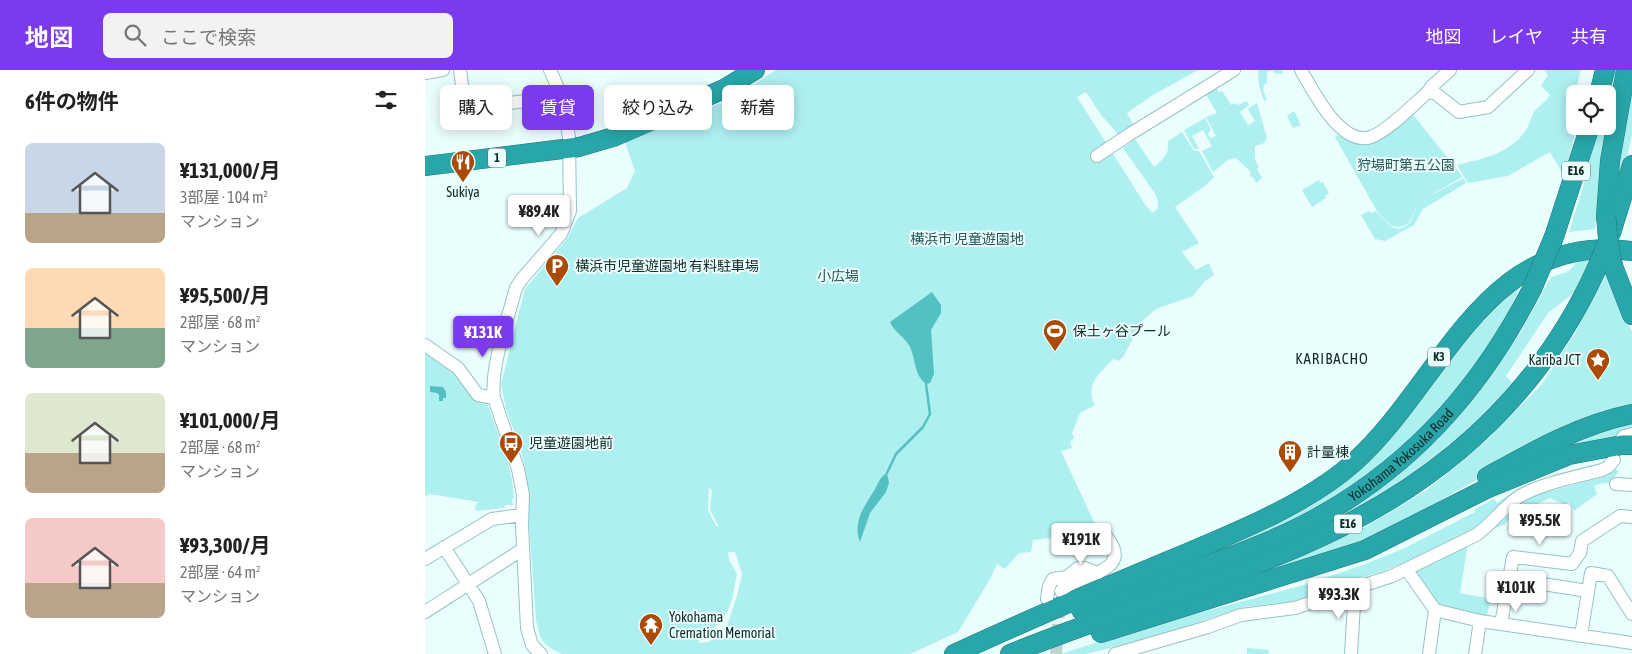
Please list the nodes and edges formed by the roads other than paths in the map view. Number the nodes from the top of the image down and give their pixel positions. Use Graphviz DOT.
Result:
graph roads {
  1 [pos="443,70"];
  2 [pos="460,70"];
  3 [pos="550,70"];
  4 [pos="753,70"];
  5 [pos="1234,70"];
  6 [pos="1301,70"];
  7 [pos="1449,70"];
  8 [pos="1528,70"];
  9 [pos="1605,70"];
  10 [pos="1627,70"];
  11 [pos="425,72"];
  12 [pos="557,85"];
  13 [pos="1601,85"];
  14 [pos="1428,92"];
  15 [pos="522,101"];
  16 [pos="566,130"];
  17 [pos="1587,135"];
  18 [pos="569,149"];
  19 [pos="1097,156"];
  20 [pos="1632,165"];
  21 [pos="425,166"];
  22 [pos="1615,196"];
  23 [pos="1632,243"];
  24 [pos="1591,249"];
  25 [pos="1616,262"];
  26 [pos="1632,281"];
  27 [pos="1632,315"];
  28 [pos="425,345"];
  29 [pos="494,398"];
  30 [pos="1632,414"];
  31 [pos="1632,434"];
  32 [pos="1625,445"];
  33 [pos="1614,460"];
  34 [pos="1617,484"];
  35 [pos="1632,485"];
  36 [pos="522,515"];
  37 [pos="1632,517"];
  38 [pos="1107,536"];
  39 [pos="445,547"];
  40 [pos="523,549"];
  41 [pos="425,560"];
  42 [pos="1300,570"];
  43 [pos="1407,570"];
  44 [pos="1098,573"];
  45 [pos="1523,581"];
  46 [pos="469,584"];
  47 [pos="1355,588"];
  48 [pos="1061,591"];
  49 [pos="1588,591"];
  50 [pos="1047,599"];
  51 [pos="1435,610"];
  52 [pos="425,612"];
  53 [pos="1632,614"];
  54 [pos="1480,621"];
  55 [pos="1501,624"];
  56 [pos="1581,636"];
  57 [pos="1632,640"];
  58 [pos="536,653"];
  59 [pos="1121,653"];
  60 [pos="495,654"];
  61 [pos="954,654"];
  62 [pos="970,654"];
  63 [pos="1010,654"];
  64 [pos="1034,654"];
  65 [pos="1351,654"];
  66 [pos="1429,654"];
  67 [pos="1475,654"];
  1 -- 11 [label="street"];
  2 -- 15 [label="street"];
  3 -- 12 [label="street"];
  4 -- 18 [label="highway, 1"];
  5 -- 19 [label="street"];
  6 -- 14 [label="street"];
  7 -- 14 [label="street"];
  8 -- 14 [label="street"];
  9 -- 13 [label="highway"];
  10 -- 22 [label="highway"];
  16 -- 18 [label="street"];
  17 -- 62 [label="highway, Yokohama Yokosuka Road / E16, bridge"];
  18 -- 21 [label="highway, 1"];
  18 -- 29 [label="street"];
  20 -- 22 [label="highway, Yokohama Yokosuka Road / E16"];
  22 -- 25 [label="highway, Yokohama Yokosuka Road / E16, bridge"];
  22 -- 25 [label="highway"];
  23 -- 24 [label="highway"];
  24 -- 25 [label="highway, K3"];
  24 -- 61 [label="highway, K3"];
  25 -- 26 [label="highway"];
  25 -- 27 [label="highway"];
  25 -- 63 [label="highway, Yokohama Yokosuka Road / E16"];
  28 -- 29 [label="street"];
  29 -- 36 [label="street"];
  30 -- 42 [label="highway"];
  31 -- 32 [label="street"];
  32 -- 42 [label="highway"];
  33 -- 43 [label="street"];
  34 -- 35 [label="street"];
  36 -- 39 [label="street"];
  36 -- 40 [label="street"];
  37 -- 55 [label="street"];
  38 -- 44 [label="street"];
  39 -- 41 [label="street"];
  39 -- 46 [label="street"];
  40 -- 46 [label="street"];
  40 -- 58 [label="street"];
  42 -- 64 [label="highway"];
  43 -- 47 [label="street"];
  43 -- 51 [label="street"];
  44 -- 48 [label="street"];
  44 -- 50 [label="street"];
  45 -- 49 [label="street"];
  46 -- 52 [label="street"];
  46 -- 60 [label="street"];
  47 -- 59 [label="street"];
  47 -- 65 [label="street"];
  49 -- 53 [label="street"];
  49 -- 56 [label="street"];
  51 -- 54 [label="street"];
  51 -- 66 [label="street"];
  54 -- 55 [label="street"];
  54 -- 67 [label="street"];
  55 -- 56 [label="street"];
  56 -- 57 [label="street"];
}
